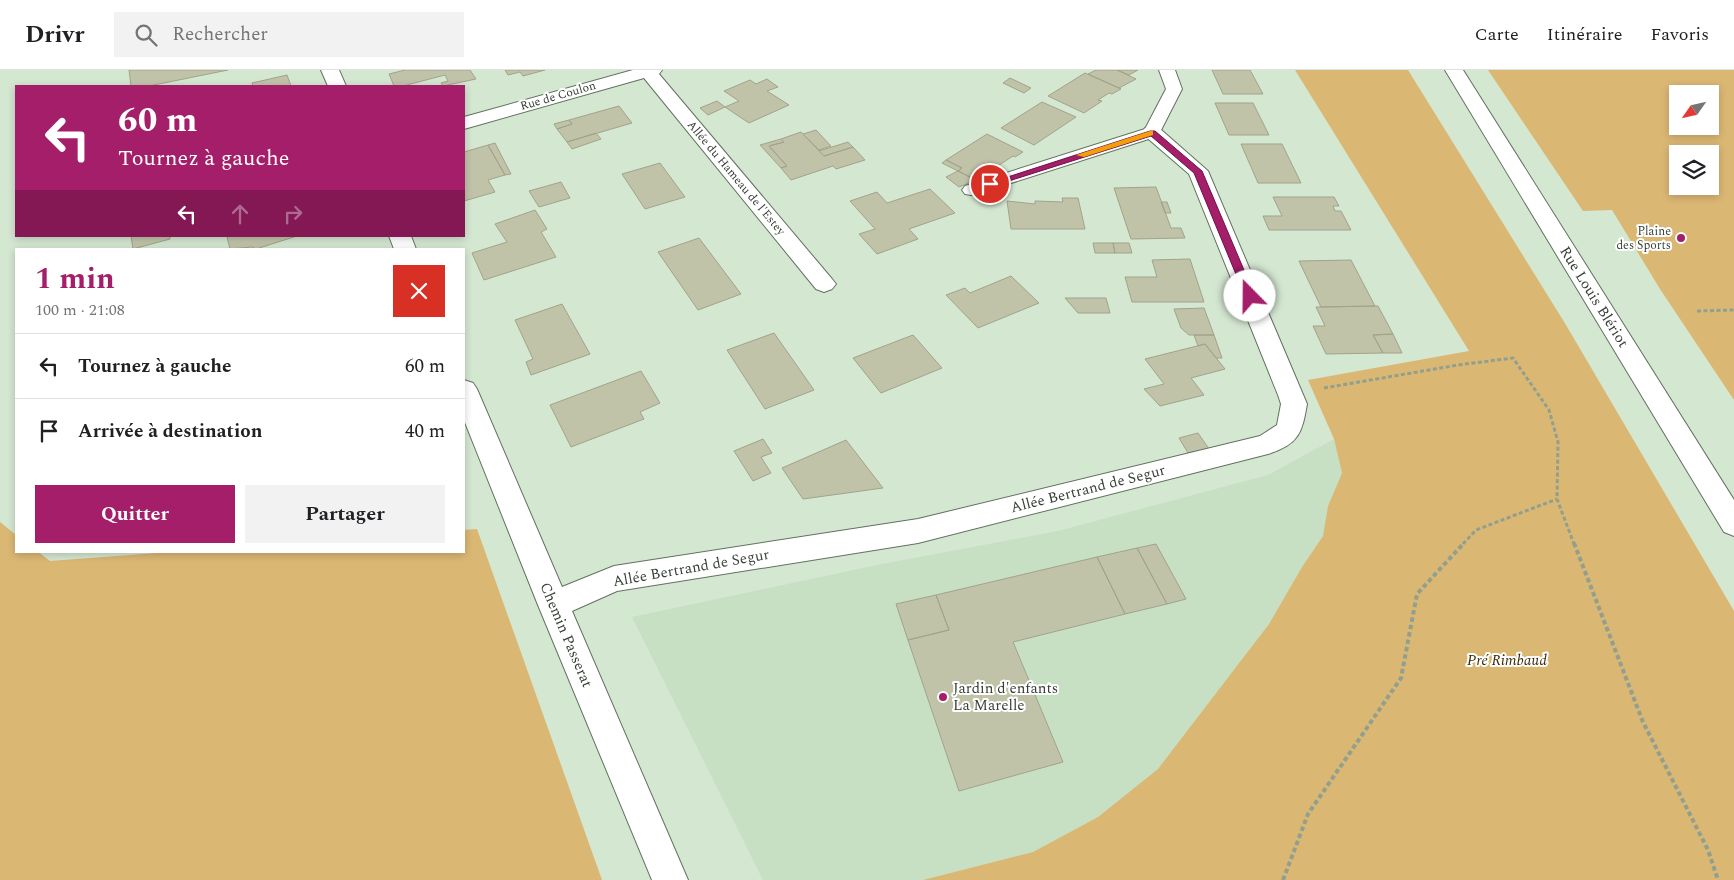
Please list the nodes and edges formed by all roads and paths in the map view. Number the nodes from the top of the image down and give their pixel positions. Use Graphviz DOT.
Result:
graph roads {
  1 [pos="330,70"];
  2 [pos="1167,70"];
  3 [pos="1454,70"];
  4 [pos="651,71"];
  5 [pos="337,85"];
  6 [pos="465,123"];
  7 [pos="1152,132"];
  8 [pos="971,190"];
  9 [pos="824,284"];
  10 [pos="1734,310"];
  11 [pos="1697,311"];
  12 [pos="465,391"];
  13 [pos="1291,395"];
  14 [pos="1556,499"];
  15 [pos="1734,524"];
  16 [pos="553,605"];
  17 [pos="670,880"];
  18 [pos="1283,880"];
  19 [pos="1718,880"];
  1 -- 5 [label="street"];
  2 -- 7 [label="lane"];
  3 -- 15 [label="street, Rue Louis Blériot"];
  4 -- 6 [label="street, Rue de Coulon"];
  4 -- 9 [label="street, Allée du Hameau de l'Estey"];
  7 -- 8 [label="lane"];
  7 -- 13 [label="street, Allée Bertrand de Segur"];
  10 -- 11 [label="path"];
  12 -- 16 [label="street, Chemin Passerat"];
  13 -- 14 [label="path"];
  13 -- 16 [label="street, Allée Bertrand de Segur"];
  14 -- 18 [label="path"];
  14 -- 19 [label="path"];
  16 -- 17 [label="street, Chemin Passerat"];
}
